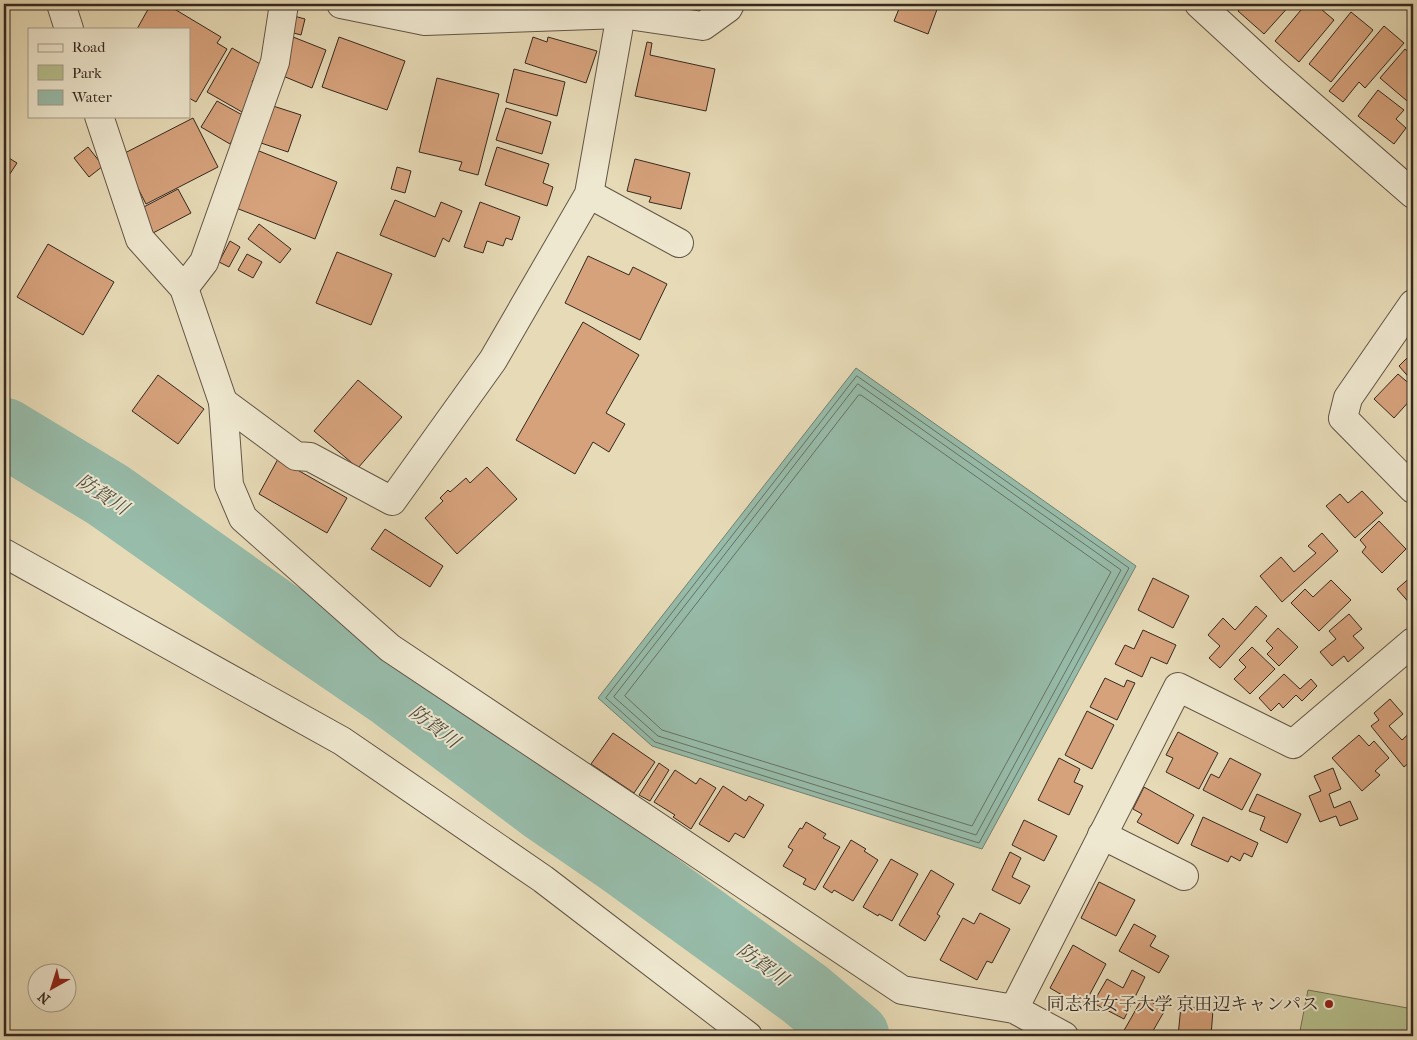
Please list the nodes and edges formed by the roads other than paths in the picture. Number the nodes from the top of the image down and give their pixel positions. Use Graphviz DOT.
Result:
graph roads {
  1 [pos="61,4"];
  2 [pos="284,4"];
  3 [pos="341,4"];
  4 [pos="730,4"];
  5 [pos="1200,4"];
  6 [pos="621,14"];
  7 [pos="69,28"];
  8 [pos="100,118"];
  9 [pos="589,194"];
  10 [pos="1413,194"];
  11 [pos="679,243"];
  12 [pos="184,288"];
  13 [pos="1413,304"];
  14 [pos="223,402"];
  15 [pos="1413,489"];
  16 [pos="4,554"];
  17 [pos="1413,642"];
  18 [pos="1102,835"];
  19 [pos="1184,876"];
  20 [pos="1014,1009"];
  21 [pos="748,1036"];
  22 [pos="1064,1036"];
  1 -- 7 [label="street"];
  2 -- 12 [label="street"];
  3 -- 6 [label="street"];
  4 -- 6 [label="street"];
  5 -- 10 [label="street"];
  6 -- 9 [label="street"];
  8 -- 12 [label="street"];
  9 -- 11 [label="street"];
  9 -- 14 [label="street"];
  12 -- 14 [label="street"];
  13 -- 15 [label="street"];
  14 -- 20 [label="street"];
  16 -- 21 [label="street"];
  17 -- 18 [label="street"];
  18 -- 19 [label="street"];
  18 -- 20 [label="street"];
  20 -- 22 [label="street"];
}
